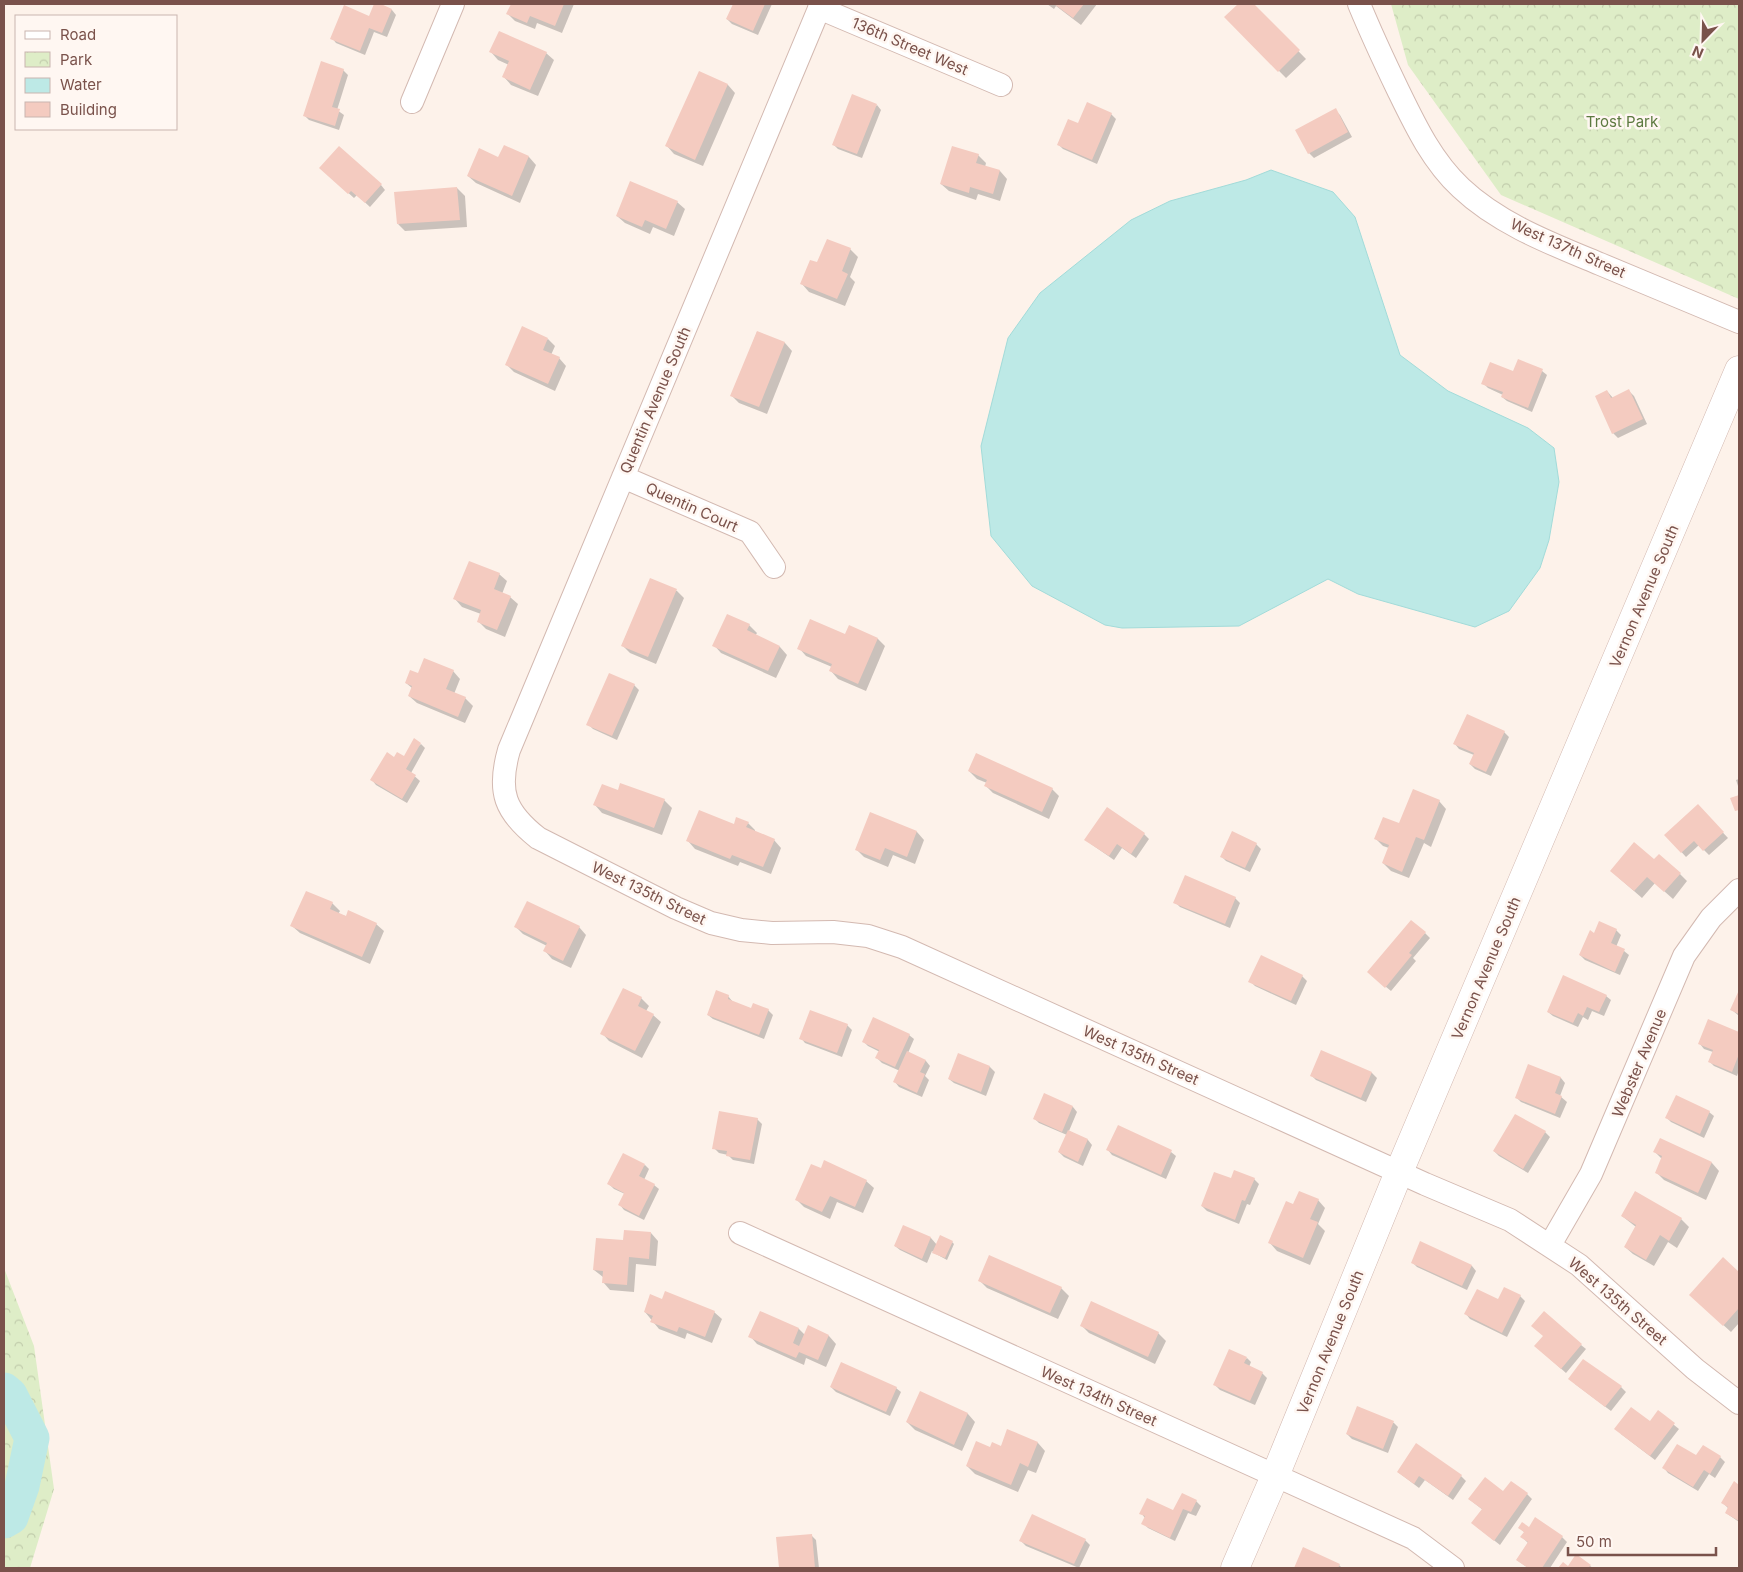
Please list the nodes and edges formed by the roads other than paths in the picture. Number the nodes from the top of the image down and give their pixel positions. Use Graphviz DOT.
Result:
graph roads {
  1 [pos="453,4"];
  2 [pos="1359,4"];
  3 [pos="820,6"];
  4 [pos="1001,85"];
  5 [pos="412,102"];
  6 [pos="1739,322"];
  7 [pos="1739,370"];
  8 [pos="623,477"];
  9 [pos="774,567"];
  10 [pos="506,800"];
  11 [pos="1739,890"];
  12 [pos="1399,1172"];
  13 [pos="740,1233"];
  14 [pos="1550,1245"];
  15 [pos="1739,1403"];
  16 [pos="1275,1476"];
  17 [pos="1235,1568"];
  18 [pos="1453,1568"];
  1 -- 5 [label="street"];
  2 -- 6 [label="street, West 137th Street"];
  3 -- 4 [label="street, 136th Street West"];
  3 -- 8 [label="street, Quentin Avenue South"];
  7 -- 12 [label="street, Vernon Avenue South"];
  8 -- 9 [label="street, Quentin Court"];
  8 -- 10 [label="street, Quentin Avenue South"];
  10 -- 12 [label="street, West 135th Street"];
  11 -- 14 [label="street, Webster Avenue"];
  12 -- 14 [label="street, West 135th Street"];
  12 -- 16 [label="street, Vernon Avenue South"];
  13 -- 16 [label="street, West 134th Street"];
  14 -- 15 [label="street, West 135th Street"];
  16 -- 17 [label="street, Vernon Avenue South"];
  16 -- 18 [label="street, West 134th Street"];
}
